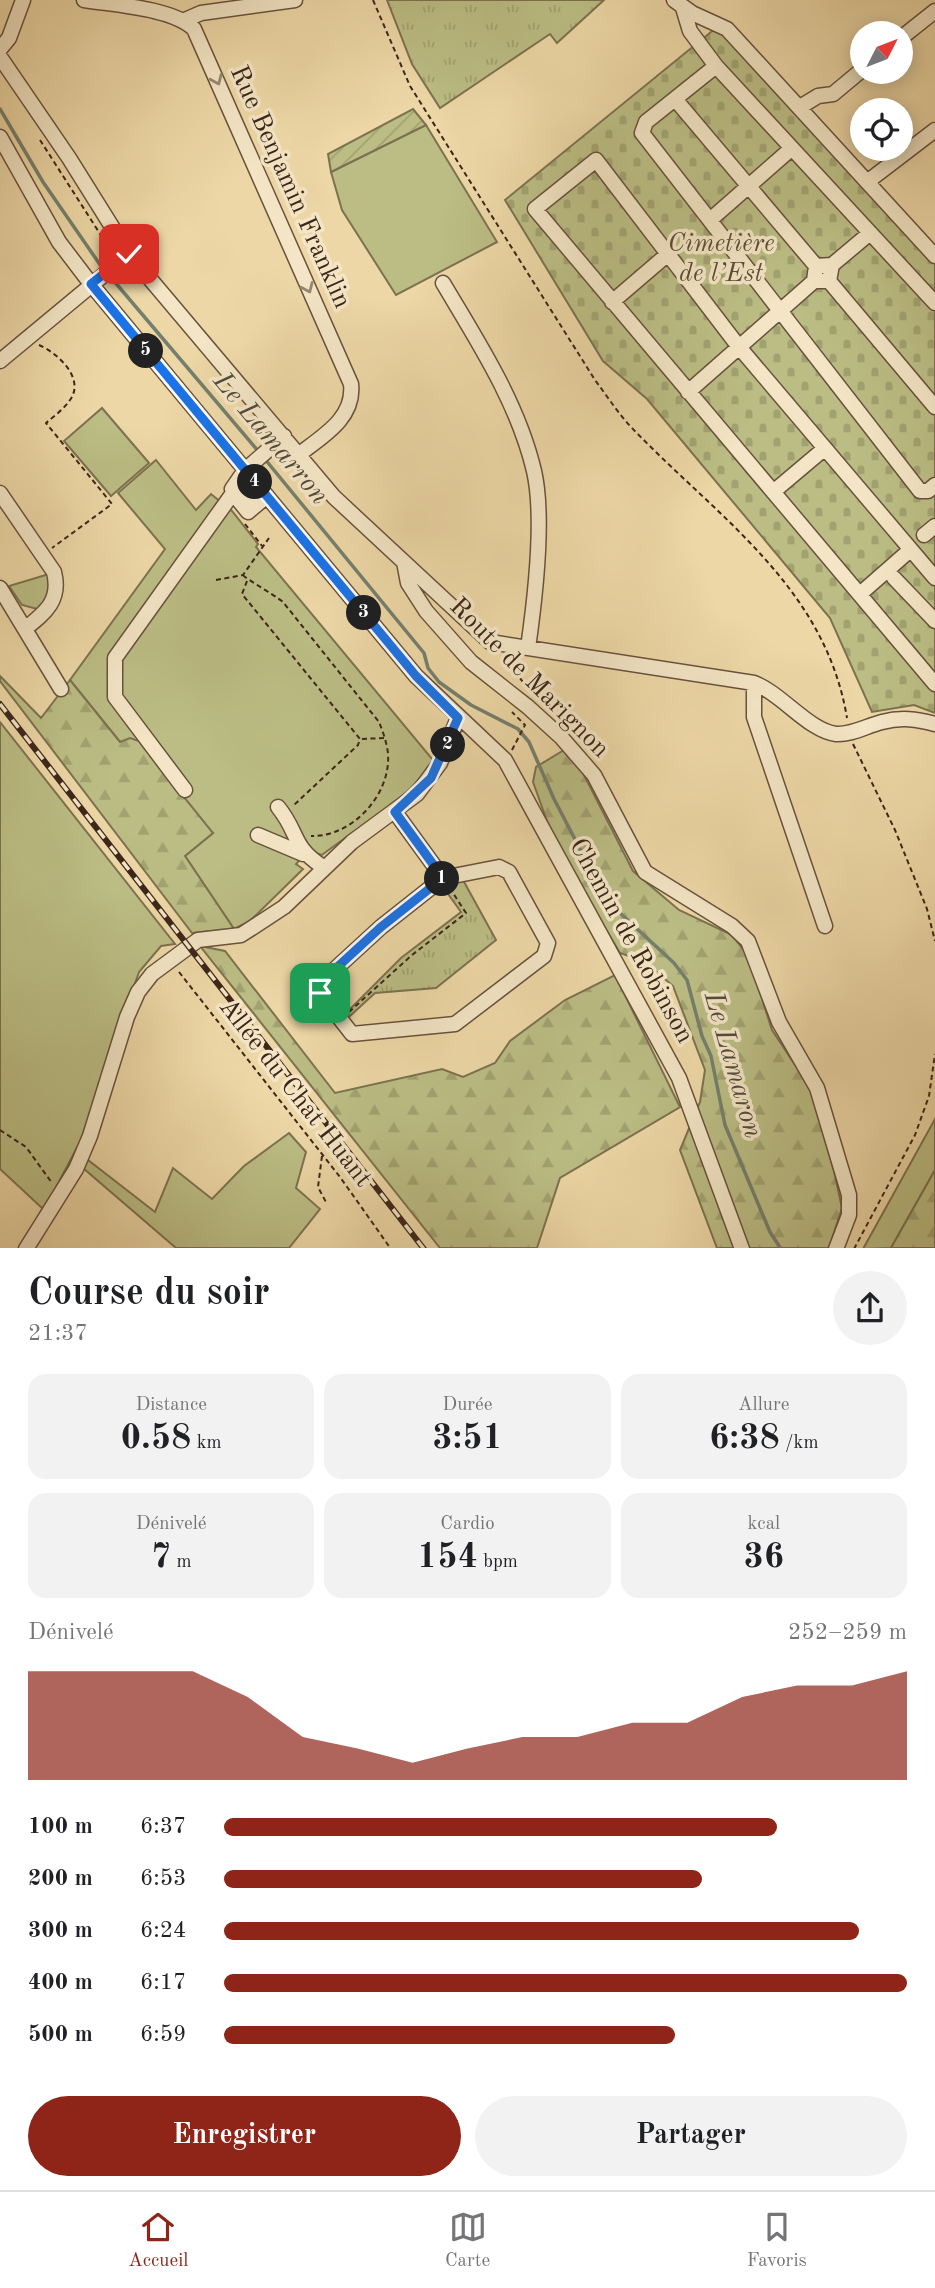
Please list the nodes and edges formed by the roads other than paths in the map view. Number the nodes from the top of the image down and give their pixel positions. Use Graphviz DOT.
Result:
graph roads {
  1 [pos="23,0"];
  2 [pos="84,0"];
  3 [pos="295,0"];
  4 [pos="679,4"];
  5 [pos="934,13"];
  6 [pos="185,20"];
  7 [pos="914,28"];
  8 [pos="0,49"];
  9 [pos="0,57"];
  10 [pos="716,66"];
  11 [pos="850,79"];
  12 [pos="675,99"];
  13 [pos="800,107"];
  14 [pos="935,130"];
  15 [pos="0,137"];
  16 [pos="792,148"];
  17 [pos="867,182"];
  18 [pos="749,186"];
  19 [pos="710,220"];
  20 [pos="870,233"];
  21 [pos="668,254"];
  22 [pos="935,256"];
  23 [pos="121,260"];
  24 [pos="832,265"];
  25 [pos="816,266"];
  26 [pos="97,280"];
  27 [pos="814,281"];
  28 [pos="829,281"];
  29 [pos="443,283"];
  30 [pos="612,302"];
  31 [pos="935,303"];
  32 [pos="780,311"];
  33 [pos="739,347"];
  34 [pos="0,361"];
  35 [pos="688,392"];
  36 [pos="935,407"];
  37 [pos="284,436"];
  38 [pos="824,449"];
  39 [pos="298,455"];
  40 [pos="250,466"];
  41 [pos="935,485"];
  42 [pos="263,491"];
  43 [pos="773,492"];
  44 [pos="0,493"];
  45 [pos="237,497"];
  46 [pos="909,551"];
  47 [pos="404,562"];
  48 [pos="894,578"];
  49 [pos="935,578"];
  50 [pos="0,588"];
  51 [pos="860,594"];
  52 [pos="935,621"];
  53 [pos="26,628"];
  54 [pos="528,648"];
  55 [pos="754,683"];
  56 [pos="935,684"];
  57 [pos="61,689"];
  58 [pos="458,718"];
  59 [pos="935,724"];
  60 [pos="185,790"];
  61 [pos="278,807"];
  62 [pos="395,812"];
  63 [pos="258,835"];
  64 [pos="304,855"];
  65 [pos="323,867"];
  66 [pos="443,878"];
  67 [pos="825,926"];
  68 [pos="26,1248"];
  69 [pos="742,1248"];
  70 [pos="836,1248"];
  1 -- 8 [label="street"];
  2 -- 6 [label="street"];
  3 -- 6 [label="street"];
  4 -- 10 [label="street"];
  4 -- 13 [label="street"];
  5 -- 7 [label="street"];
  6 -- 39 [label="street, Rue Benjamin Franklin, one-way"];
  9 -- 23 [label="street"];
  10 -- 12 [label="street"];
  10 -- 16 [label="street"];
  11 -- 13 [label="street"];
  12 -- 18 [label="street"];
  12 -- 19 [label="street"];
  13 -- 17 [label="street"];
  14 -- 17 [label="street"];
  15 -- 26 [label="street, Chemin de Robinson"];
  16 -- 18 [label="street"];
  16 -- 20 [label="street"];
  17 -- 22 [label="street"];
  18 -- 19 [label="street"];
  18 -- 25 [label="street"];
  19 -- 32 [label="street"];
  20 -- 24 [label="street"];
  20 -- 31 [label="street"];
  21 -- 30 [label="street"];
  21 -- 30 [label="street"];
  21 -- 33 [label="street"];
  23 -- 26 [label="street"];
  23 -- 37 [label="street"];
  24 -- 25 [label="street"];
  24 -- 28 [label="street"];
  25 -- 27 [label="street"];
  26 -- 34 [label="street"];
  26 -- 40 [label="street, Chemin de Robinson"];
  27 -- 28 [label="street"];
  27 -- 32 [label="street"];
  28 -- 36 [label="street"];
  29 -- 54 [label="street"];
  30 -- 35 [label="street"];
  32 -- 33 [label="street"];
  32 -- 41 [label="street"];
  33 -- 35 [label="street"];
  33 -- 38 [label="street"];
  35 -- 43 [label="street"];
  37 -- 39 [label="street"];
  37 -- 40 [label="street"];
  38 -- 43 [label="street"];
  38 -- 46 [label="street"];
  39 -- 47 [label="street"];
  40 -- 42 [label="street, Chemin de Robinson"];
  40 -- 45 [label="street"];
  42 -- 45 [label="street"];
  42 -- 58 [label="street, Chemin de Robinson"];
  43 -- 51 [label="street"];
  44 -- 53 [label="street"];
  45 -- 60 [label="street"];
  46 -- 49 [label="street"];
  46 -- 51 [label="street"];
  47 -- 54 [label="street"];
  47 -- 70 [label="street, Route de Marignon"];
  48 -- 52 [label="street"];
  50 -- 53 [label="street"];
  51 -- 56 [label="street"];
  53 -- 57 [label="street"];
  54 -- 55 [label="street"];
  55 -- 59 [label="street"];
  55 -- 67 [label="street"];
  58 -- 62 [label="street"];
  58 -- 69 [label="street, Chemin de Robinson"];
  61 -- 64 [label="street"];
  62 -- 65 [label="street"];
  62 -- 66 [label="street"];
  63 -- 64 [label="street"];
  64 -- 65 [label="street"];
  65 -- 68 [label="street"];
  66 -- 66 [label="street"];
}
